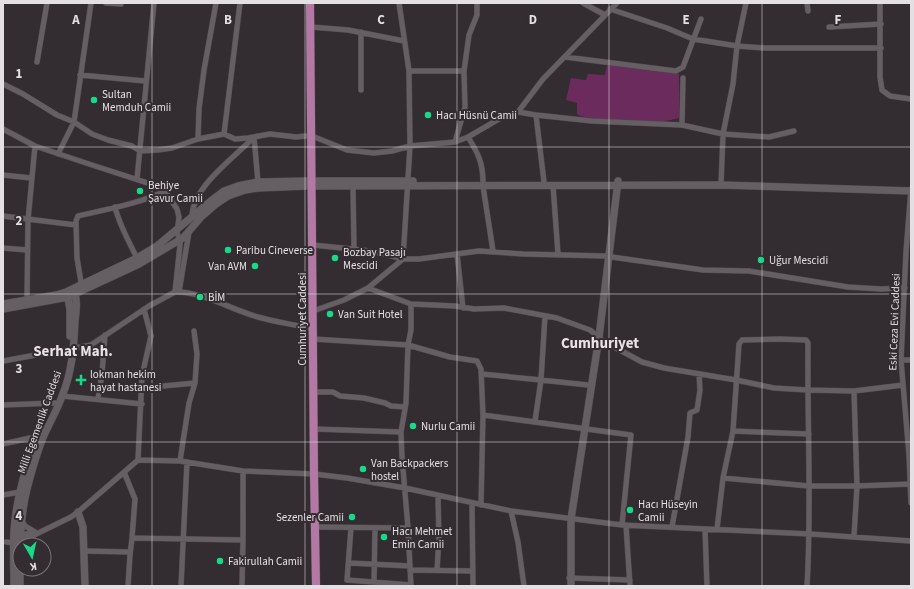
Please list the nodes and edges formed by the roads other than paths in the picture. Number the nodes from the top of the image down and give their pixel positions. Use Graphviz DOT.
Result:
graph roads {
  1 [pos="47,3"];
  2 [pos="91,3"];
  3 [pos="106,3"];
  4 [pos="154,3"];
  5 [pos="216,3"];
  6 [pos="240,3"];
  7 [pos="306,3"];
  8 [pos="310,3"];
  9 [pos="399,3"];
  10 [pos="477,3"];
  11 [pos="583,3"];
  12 [pos="617,3"];
  13 [pos="746,3"];
  14 [pos="807,3"];
  15 [pos="880,3"];
  16 [pos="121,4"];
  17 [pos="610,9"];
  18 [pos="808,11"];
  19 [pos="605,15"];
  20 [pos="701,19"];
  21 [pos="880,24"];
  22 [pos="310,27"];
  23 [pos="829,27"];
  24 [pos="361,32"];
  25 [pos="693,39"];
  26 [pos="404,41"];
  27 [pos="737,46"];
  28 [pos="881,48"];
  29 [pos="565,57"];
  30 [pos="37,62"];
  31 [pos="410,71"];
  32 [pos="464,71"];
  33 [pos="80,75"];
  34 [pos="683,78"];
  35 [pos="145,80"];
  36 [pos="3,84"];
  37 [pos="361,90"];
  38 [pos="911,99"];
  39 [pos="518,112"];
  40 [pos="536,115"];
  41 [pos="74,122"];
  42 [pos="682,124"];
  43 [pos="3,129"];
  44 [pos="794,131"];
  45 [pos="224,134"];
  46 [pos="723,134"];
  47 [pos="309,136"];
  48 [pos="254,137"];
  49 [pos="468,137"];
  50 [pos="198,139"];
  51 [pos="455,142"];
  52 [pos="35,146"];
  53 [pos="410,146"];
  54 [pos="140,151"];
  55 [pos="58,154"];
  56 [pos="3,175"];
  57 [pos="31,178"];
  58 [pos="137,179"];
  59 [pos="258,182"];
  60 [pos="544,182"];
  61 [pos="721,183"];
  62 [pos="309,184"];
  63 [pos="407,184"];
  64 [pos="483,184"];
  65 [pos="615,184"];
  66 [pos="553,185"];
  67 [pos="353,187"];
  68 [pos="911,189"];
  69 [pos="165,191"];
  70 [pos="115,207"];
  71 [pos="3,216"];
  72 [pos="179,216"];
  73 [pos="192,217"];
  74 [pos="28,220"];
  75 [pos="185,222"];
  76 [pos="76,225"];
  77 [pos="177,229"];
  78 [pos="188,233"];
  79 [pos="180,240"];
  80 [pos="313,245"];
  81 [pos="3,248"];
  82 [pos="354,249"];
  83 [pos="27,250"];
  84 [pos="493,251"];
  85 [pos="909,251"];
  86 [pos="457,254"];
  87 [pos="558,254"];
  88 [pos="607,256"];
  89 [pos="136,258"];
  90 [pos="403,259"];
  91 [pos="908,274"];
  92 [pos="82,288"];
  93 [pos="368,288"];
  94 [pos="905,288"];
  95 [pos="74,292"];
  96 [pos="177,292"];
  97 [pos="67,295"];
  98 [pos="27,300"];
  99 [pos="3,304"];
  100 [pos="411,304"];
  101 [pos="462,308"];
  102 [pos="3,309"];
  103 [pos="144,309"];
  104 [pos="313,311"];
  105 [pos="545,316"];
  106 [pos="309,328"];
  107 [pos="194,330"];
  108 [pos="105,335"];
  109 [pos="598,335"];
  110 [pos="314,339"];
  111 [pos="408,345"];
  112 [pos="71,349"];
  113 [pos="901,360"];
  114 [pos="911,360"];
  115 [pos="3,361"];
  116 [pos="482,374"];
  117 [pos="699,374"];
  118 [pos="541,380"];
  119 [pos="736,380"];
  120 [pos="195,383"];
  121 [pos="588,385"];
  122 [pos="903,385"];
  123 [pos="142,388"];
  124 [pos="808,390"];
  125 [pos="854,391"];
  126 [pos="314,392"];
  127 [pos="62,396"];
  128 [pos="98,399"];
  129 [pos="905,402"];
  130 [pos="911,402"];
  131 [pos="55,403"];
  132 [pos="142,404"];
  133 [pos="3,405"];
  134 [pos="405,407"];
  135 [pos="483,415"];
  136 [pos="535,422"];
  137 [pos="584,428"];
  138 [pos="314,429"];
  139 [pos="909,430"];
  140 [pos="733,431"];
  141 [pos="401,432"];
  142 [pos="809,434"];
  143 [pos="39,436"];
  144 [pos="3,444"];
  145 [pos="910,455"];
  146 [pos="138,460"];
  147 [pos="180,461"];
  148 [pos="186,462"];
  149 [pos="243,471"];
  150 [pos="124,472"];
  151 [pos="311,474"];
  152 [pos="723,478"];
  153 [pos="910,484"];
  154 [pos="809,486"];
  155 [pos="857,486"];
  156 [pos="405,488"];
  157 [pos="20,492"];
  158 [pos="3,495"];
  159 [pos="438,496"];
  160 [pos="472,503"];
  161 [pos="911,503"];
  162 [pos="481,505"];
  163 [pos="78,512"];
  164 [pos="511,512"];
  165 [pos="569,519"];
  166 [pos="21,520"];
  167 [pos="624,525"];
  168 [pos="672,527"];
  169 [pos="315,528"];
  170 [pos="351,528"];
  171 [pos="375,528"];
  172 [pos="408,528"];
  173 [pos="705,529"];
  174 [pos="717,529"];
  175 [pos="42,530"];
  176 [pos="35,532"];
  177 [pos="810,534"];
  178 [pos="854,536"];
  179 [pos="13,537"];
  180 [pos="14,537"];
  181 [pos="21,537"];
  182 [pos="22,537"];
  183 [pos="132,538"];
  184 [pos="183,540"];
  185 [pos="243,540"];
  186 [pos="911,541"];
  187 [pos="84,551"];
  188 [pos="130,552"];
  189 [pos="349,564"];
  190 [pos="374,564"];
  191 [pos="410,568"];
  192 [pos="437,570"];
  193 [pos="473,571"];
  194 [pos="374,582"];
  195 [pos="570,582"];
  196 [pos="630,583"];
  197 [pos="411,585"];
  198 [pos="85,586"];
  199 [pos="128,586"];
  200 [pos="181,586"];
  201 [pos="242,586"];
  202 [pos="311,586"];
  203 [pos="316,586"];
  204 [pos="473,586"];
  205 [pos="524,586"];
  206 [pos="708,586"];
  207 [pos="807,586"];
  1 -- 30 [label="street"];
  2 -- 33 [label="street"];
  3 -- 16 [label="street"];
  4 -- 35 [label="street"];
  5 -- 50 [label="street"];
  6 -- 45 [label="street"];
  7 -- 47 [label="main road, Cumhuriyet Caddesi"];
  8 -- 22 [label="main road, Cumhuriyet Caddesi"];
  9 -- 26 [label="street"];
  10 -- 32 [label="street"];
  11 -- 19 [label="street"];
  12 -- 17 [label="street"];
  13 -- 27 [label="street"];
  14 -- 18 [label="street"];
  15 -- 21 [label="street"];
  17 -- 19 [label="street"];
  17 -- 25 [label="street"];
  19 -- 29 [label="street"];
  20 -- 25 [label="street"];
  21 -- 23 [label="street"];
  21 -- 28 [label="street"];
  22 -- 24 [label="street"];
  22 -- 47 [label="main road, Cumhuriyet Caddesi"];
  24 -- 26 [label="street"];
  24 -- 37 [label="street"];
  25 -- 27 [label="street"];
  25 -- 29 [label="street"];
  26 -- 31 [label="street"];
  27 -- 28 [label="street"];
  27 -- 46 [label="street"];
  28 -- 38 [label="street"];
  29 -- 39 [label="street"];
  31 -- 32 [label="street"];
  31 -- 53 [label="street"];
  32 -- 51 [label="street"];
  33 -- 35 [label="street"];
  33 -- 41 [label="street"];
  34 -- 42 [label="street"];
  35 -- 54 [label="street"];
  36 -- 41 [label="street"];
  39 -- 40 [label="street"];
  39 -- 49 [label="street"];
  40 -- 42 [label="street"];
  40 -- 60 [label="street"];
  41 -- 54 [label="street"];
  41 -- 55 [label="street"];
  42 -- 46 [label="street"];
  43 -- 52 [label="street"];
  44 -- 46 [label="street"];
  45 -- 48 [label="street"];
  45 -- 50 [label="street"];
  46 -- 61 [label="street"];
  47 -- 48 [label="street"];
  47 -- 53 [label="street"];
  47 -- 62 [label="main road, Cumhuriyet Caddesi"];
  48 -- 59 [label="street"];
  48 -- 73 [label="street"];
  49 -- 51 [label="street"];
  49 -- 64 [label="street"];
  50 -- 54 [label="street"];
  51 -- 53 [label="street"];
  52 -- 55 [label="street"];
  52 -- 57 [label="street"];
  53 -- 63 [label="street"];
  54 -- 58 [label="street"];
  55 -- 58 [label="street"];
  56 -- 57 [label="street"];
  57 -- 74 [label="street"];
  58 -- 69 [label="street"];
  59 -- 62 [label="street"];
  59 -- 73 [label="street"];
  60 -- 64 [label="street"];
  60 -- 65 [label="street"];
  61 -- 65 [label="street"];
  61 -- 68 [label="street"];
  62 -- 63 [label="street"];
  62 -- 67 [label="street"];
  62 -- 78 [label="street"];
  62 -- 80 [label="main road, Cumhuriyet Caddesi"];
  62 -- 106 [label="main road, Cumhuriyet Caddesi"];
  63 -- 64 [label="street"];
  63 -- 67 [label="street"];
  63 -- 90 [label="street"];
  64 -- 66 [label="street"];
  64 -- 84 [label="street"];
  65 -- 66 [label="street"];
  65 -- 88 [label="street"];
  66 -- 87 [label="street"];
  67 -- 82 [label="street"];
  68 -- 85 [label="street, Eski Ceza Evi Caddesi"];
  69 -- 70 [label="street"];
  69 -- 72 [label="street"];
  70 -- 76 [label="street"];
  70 -- 89 [label="street"];
  71 -- 74 [label="street"];
  72 -- 75 [label="street"];
  72 -- 77 [label="street"];
  73 -- 75 [label="street"];
  74 -- 76 [label="street"];
  74 -- 83 [label="street"];
  75 -- 77 [label="street"];
  75 -- 78 [label="street"];
  76 -- 92 [label="street"];
  77 -- 79 [label="street"];
  77 -- 89 [label="street"];
  78 -- 79 [label="street"];
  78 -- 96 [label="street"];
  79 -- 92 [label="street"];
  79 -- 96 [label="street"];
  80 -- 82 [label="street"];
  80 -- 104 [label="main road, Cumhuriyet Caddesi"];
  81 -- 83 [label="street"];
  82 -- 90 [label="street"];
  83 -- 98 [label="street"];
  84 -- 86 [label="street"];
  84 -- 87 [label="street"];
  85 -- 91 [label="street, Eski Ceza Evi Caddesi"];
  86 -- 90 [label="street"];
  86 -- 101 [label="street"];
  87 -- 88 [label="street"];
  88 -- 94 [label="street"];
  88 -- 109 [label="street"];
  89 -- 92 [label="street"];
  90 -- 93 [label="street"];
  91 -- 94 [label="street, Eski Ceza Evi Caddesi"];
  92 -- 95 [label="street"];
  93 -- 100 [label="street"];
  93 -- 104 [label="street"];
  94 -- 113 [label="street, Eski Ceza Evi Caddesi"];
  95 -- 97 [label="street"];
  95 -- 112 [label="street, Milli Egemenlik Caddesi"];
  96 -- 103 [label="street"];
  96 -- 106 [label="street"];
  97 -- 98 [label="street"];
  97 -- 102 [label="street"];
  97 -- 112 [label="street, Milli Egemenlik Caddesi"];
  98 -- 99 [label="street"];
  100 -- 101 [label="street"];
  100 -- 111 [label="street"];
  101 -- 105 [label="street"];
  103 -- 108 [label="street"];
  103 -- 123 [label="street"];
  104 -- 110 [label="main road, Cumhuriyet Caddesi"];
  105 -- 109 [label="street"];
  105 -- 118 [label="street"];
  106 -- 151 [label="main road, Cumhuriyet Caddesi"];
  107 -- 120 [label="street"];
  108 -- 112 [label="street"];
  108 -- 128 [label="street"];
  109 -- 117 [label="street"];
  109 -- 121 [label="street"];
  109 -- 137 [label="street"];
  110 -- 111 [label="street"];
  110 -- 126 [label="main road, Cumhuriyet Caddesi"];
  111 -- 116 [label="street"];
  111 -- 134 [label="street"];
  112 -- 115 [label="street"];
  112 -- 127 [label="street, Milli Egemenlik Caddesi"];
  112 -- 131 [label="street, Milli Egemenlik Caddesi"];
  113 -- 114 [label="street"];
  113 -- 122 [label="street, Eski Ceza Evi Caddesi"];
  116 -- 118 [label="street"];
  116 -- 135 [label="street"];
  117 -- 119 [label="street"];
  117 -- 168 [label="street"];
  118 -- 121 [label="street"];
  118 -- 136 [label="street"];
  119 -- 124 [label="street"];
  119 -- 124 [label="street"];
  119 -- 140 [label="street"];
  120 -- 123 [label="street"];
  120 -- 147 [label="street"];
  121 -- 137 [label="street"];
  122 -- 125 [label="street"];
  122 -- 129 [label="street, Eski Ceza Evi Caddesi"];
  123 -- 132 [label="street"];
  124 -- 125 [label="street"];
  124 -- 142 [label="street"];
  125 -- 155 [label="street"];
  126 -- 134 [label="street"];
  126 -- 138 [label="main road, Cumhuriyet Caddesi"];
  127 -- 128 [label="street"];
  127 -- 166 [label="street, Milli Egemenlik Caddesi"];
  128 -- 132 [label="street"];
  129 -- 130 [label="street"];
  129 -- 139 [label="street, Eski Ceza Evi Caddesi"];
  131 -- 133 [label="street"];
  131 -- 143 [label="street, Milli Egemenlik Caddesi"];
  132 -- 146 [label="street"];
  134 -- 141 [label="street"];
  135 -- 136 [label="street"];
  135 -- 162 [label="street"];
  136 -- 137 [label="street"];
  137 -- 165 [label="street"];
  137 -- 167 [label="street"];
  138 -- 141 [label="street"];
  138 -- 151 [label="main road, Cumhuriyet Caddesi"];
  139 -- 145 [label="street, Eski Ceza Evi Caddesi"];
  140 -- 142 [label="street"];
  140 -- 152 [label="street"];
  141 -- 156 [label="street"];
  142 -- 154 [label="street"];
  143 -- 144 [label="street"];
  143 -- 157 [label="street, Milli Egemenlik Caddesi"];
  145 -- 153 [label="street, Eski Ceza Evi Caddesi"];
  146 -- 147 [label="street"];
  146 -- 150 [label="street"];
  147 -- 148 [label="street"];
  148 -- 149 [label="street"];
  148 -- 184 [label="street"];
  149 -- 151 [label="street"];
  149 -- 185 [label="street"];
  150 -- 163 [label="street"];
  150 -- 183 [label="street"];
  151 -- 156 [label="street"];
  151 -- 169 [label="main road, Cumhuriyet Caddesi"];
  151 -- 202 [label="main road, Cumhuriyet Caddesi"];
  152 -- 154 [label="street"];
  152 -- 174 [label="street"];
  153 -- 155 [label="street"];
  153 -- 161 [label="street, Eski Ceza Evi Caddesi"];
  154 -- 155 [label="street"];
  154 -- 177 [label="street"];
  155 -- 178 [label="street"];
  156 -- 159 [label="street"];
  156 -- 172 [label="street"];
  157 -- 158 [label="street"];
  157 -- 179 [label="street, Milli Egemenlik Caddesi"];
  159 -- 160 [label="street"];
  159 -- 192 [label="street"];
  160 -- 162 [label="street"];
  160 -- 193 [label="street"];
  162 -- 164 [label="street"];
  163 -- 175 [label="street"];
  163 -- 187 [label="street"];
  164 -- 165 [label="street"];
  164 -- 205 [label="street"];
  165 -- 167 [label="street"];
  165 -- 195 [label="street"];
  166 -- 176 [label="street"];
  166 -- 180 [label="street, Milli Egemenlik Caddesi"];
  167 -- 168 [label="street"];
  167 -- 196 [label="street"];
  168 -- 173 [label="street"];
  169 -- 170 [label="street"];
  169 -- 203 [label="main road, Cumhuriyet Caddesi"];
  170 -- 171 [label="street"];
  170 -- 189 [label="street"];
  171 -- 172 [label="street"];
  171 -- 190 [label="street"];
  172 -- 191 [label="street"];
  173 -- 174 [label="street"];
  173 -- 206 [label="street"];
  174 -- 177 [label="street"];
  175 -- 176 [label="street"];
  175 -- 182 [label="street"];
  176 -- 181 [label="street"];
  177 -- 178 [label="street"];
  177 -- 207 [label="street"];
  178 -- 186 [label="street"];
  183 -- 184 [label="street"];
  183 -- 188 [label="street"];
  184 -- 185 [label="street"];
  184 -- 200 [label="street"];
  185 -- 201 [label="street"];
  187 -- 188 [label="street"];
  187 -- 198 [label="street"];
  188 -- 199 [label="street"];
  189 -- 190 [label="street"];
  189 -- 194 [label="street"];
  190 -- 191 [label="street"];
  190 -- 194 [label="street"];
  191 -- 192 [label="street"];
  191 -- 197 [label="street"];
  192 -- 193 [label="street"];
  193 -- 204 [label="street"];
  194 -- 197 [label="street"];
  195 -- 196 [label="street"];
}
